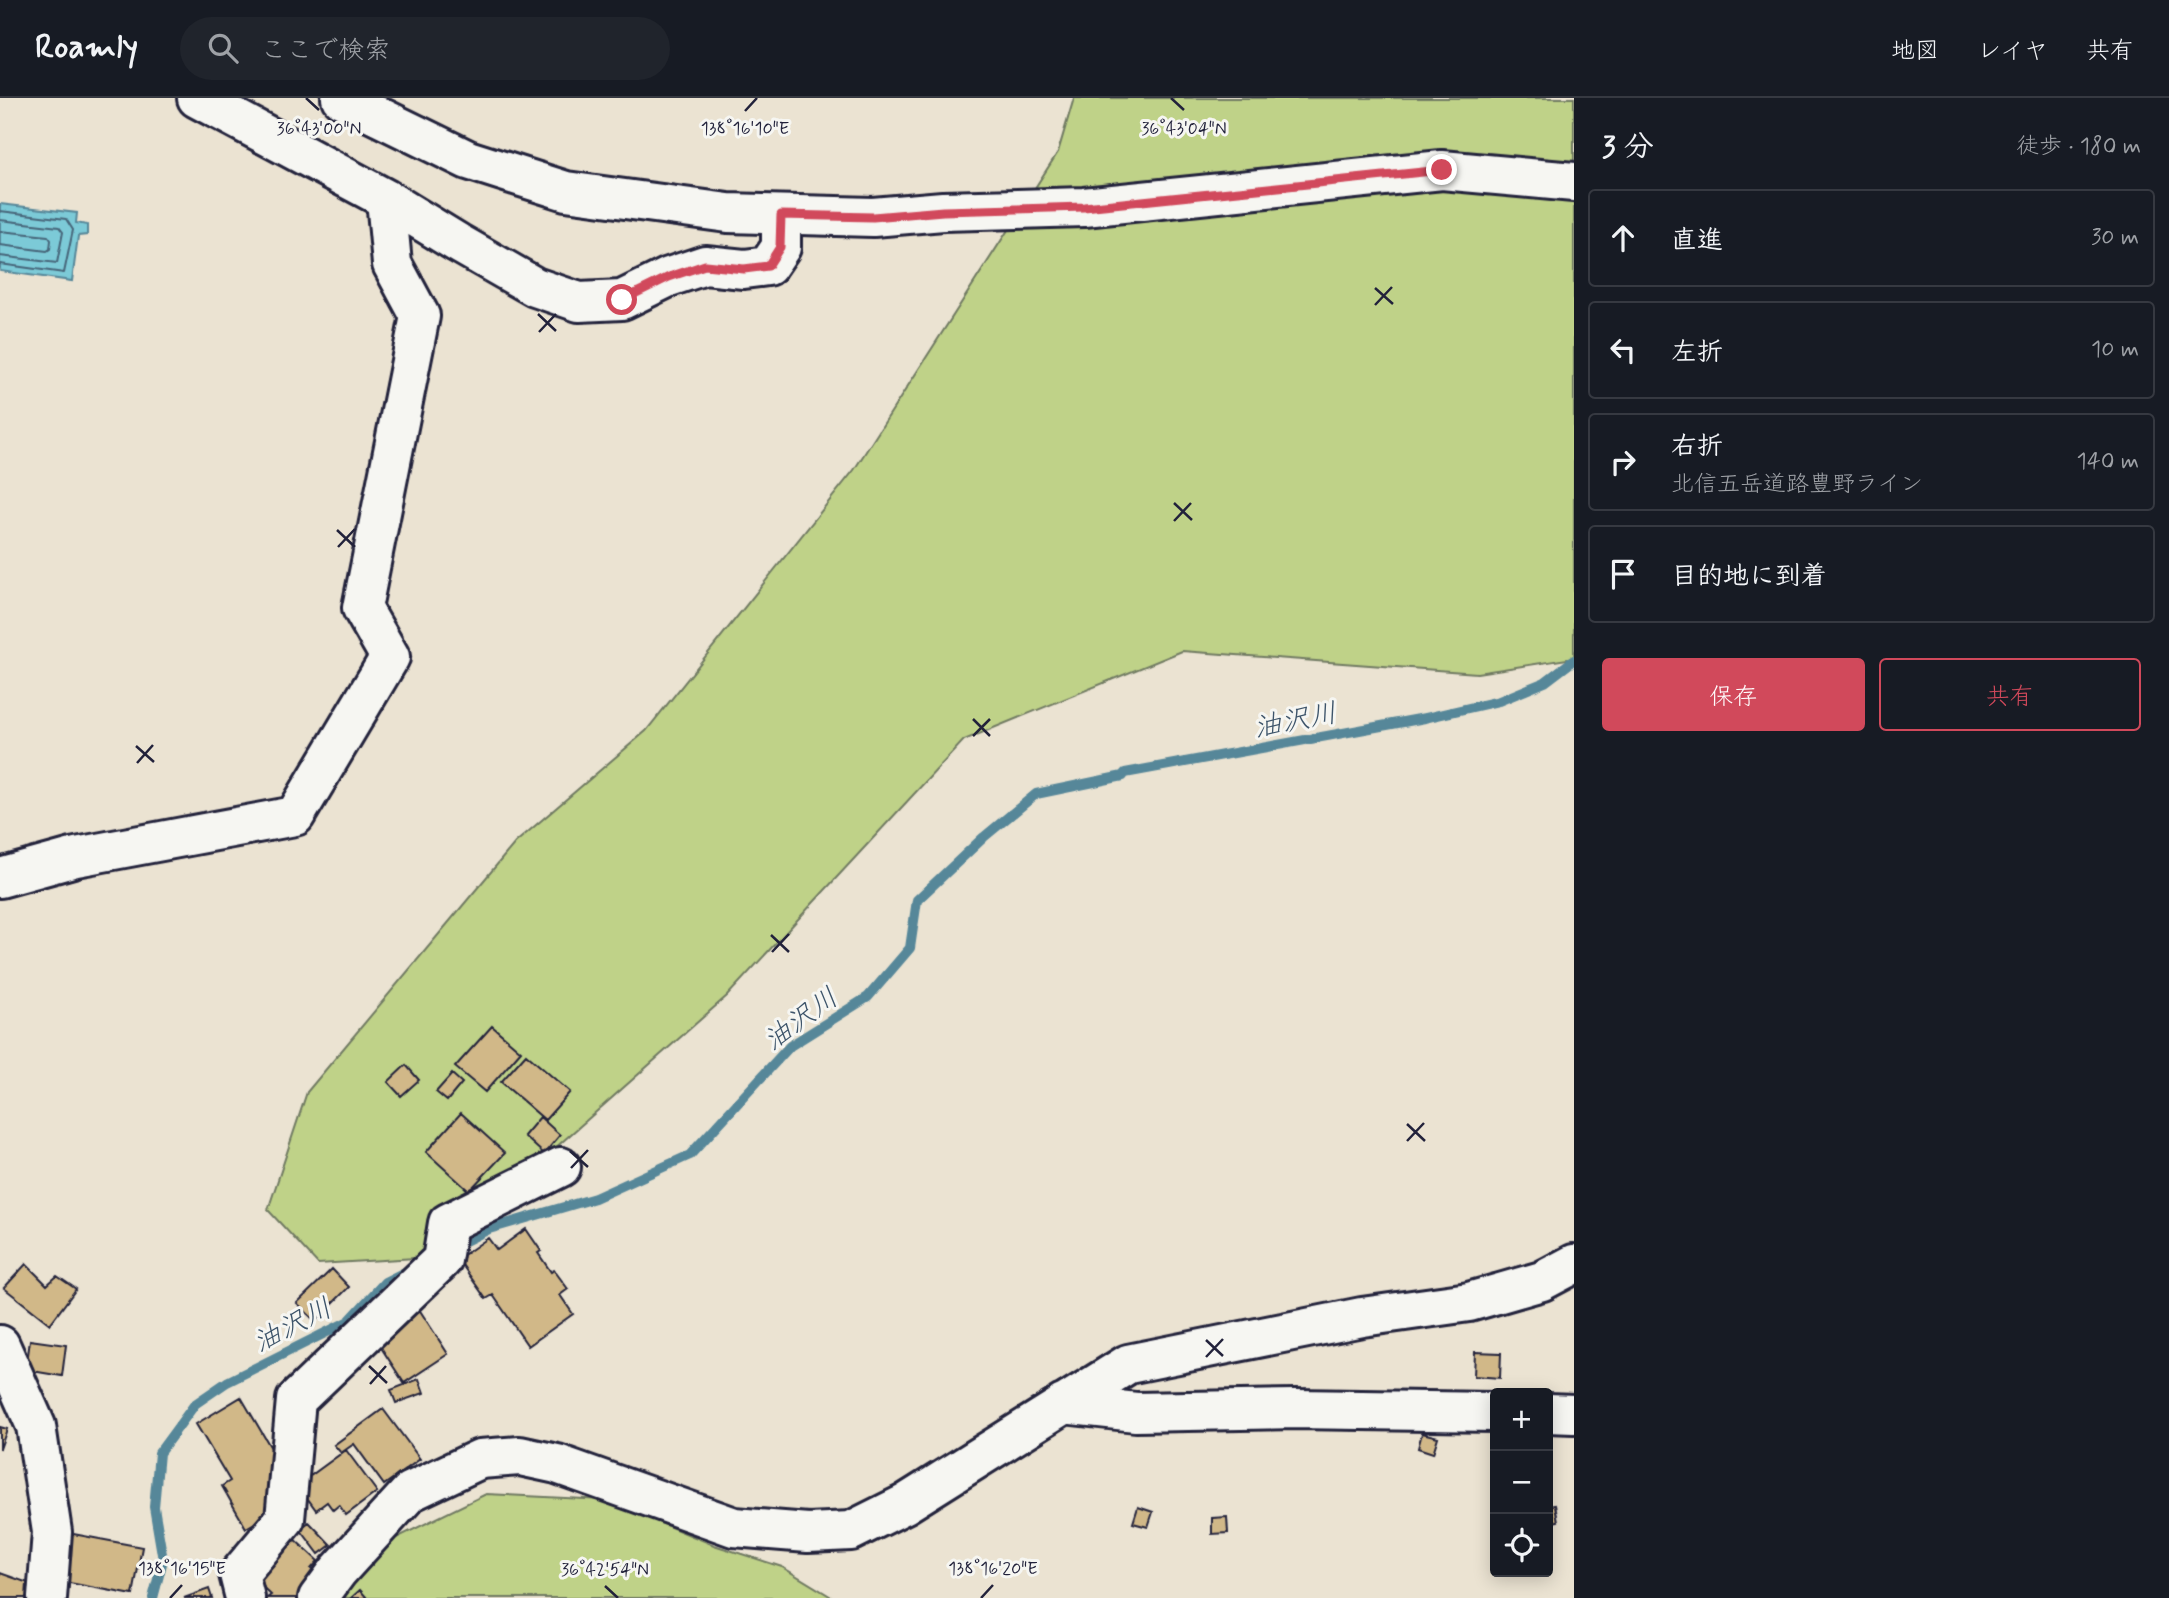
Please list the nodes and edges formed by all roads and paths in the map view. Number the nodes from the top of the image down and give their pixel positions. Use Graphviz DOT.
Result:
graph roads {
  1 [pos="197,98"];
  2 [pos="341,98"];
  3 [pos="1574,182"];
  4 [pos="386,199"];
  5 [pos="781,215"];
  6 [pos="0,878"];
  7 [pos="561,1167"];
  8 [pos="1574,1264"];
  9 [pos="0,1346"];
  10 [pos="1063,1404"];
  11 [pos="1490,1412"];
  12 [pos="1553,1413"];
  13 [pos="1574,1414"];
  14 [pos="47,1598"];
  15 [pos="246,1598"];
  16 [pos="318,1598"];
  1 -- 4 [label="street"];
  2 -- 5 [label="street"];
  3 -- 5 [label="street"];
  4 -- 5 [label="street"];
  4 -- 6 [label="street"];
  7 -- 15 [label="street"];
  8 -- 10 [label="street"];
  9 -- 14 [label="street"];
  10 -- 11 [label="street"];
  10 -- 16 [label="street"];
  12 -- 13 [label="street"];
}
